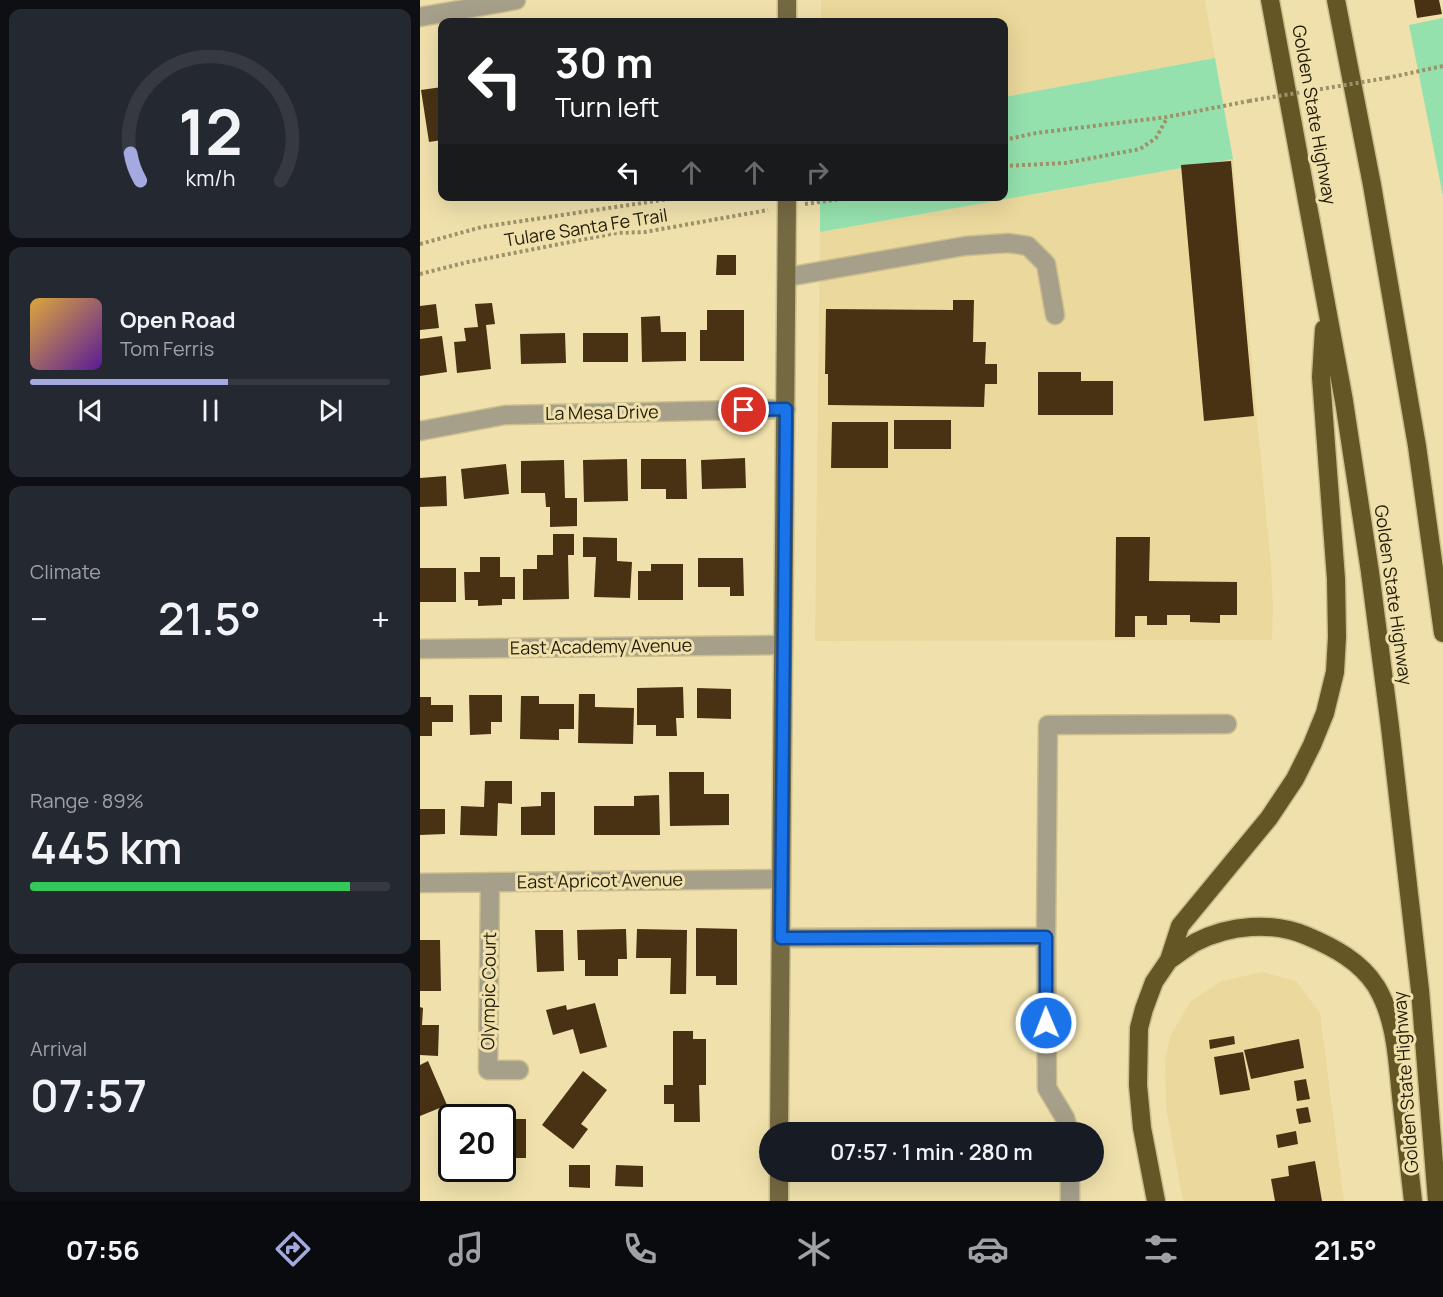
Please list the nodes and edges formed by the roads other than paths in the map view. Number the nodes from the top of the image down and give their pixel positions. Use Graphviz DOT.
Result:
graph roads {
  1 [pos="516,0"];
  2 [pos="787,0"];
  3 [pos="1270,0"];
  4 [pos="1336,0"];
  5 [pos="420,17"];
  6 [pos="787,18"];
  7 [pos="787,201"];
  8 [pos="787,277"];
  9 [pos="1326,300"];
  10 [pos="1055,315"];
  11 [pos="786,409"];
  12 [pos="420,431"];
  13 [pos="1443,633"];
  14 [pos="783,645"];
  15 [pos="420,649"];
  16 [pos="1227,724"];
  17 [pos="781,879"];
  18 [pos="490,882"];
  19 [pos="420,883"];
  20 [pos="1046,937"];
  21 [pos="781,938"];
  22 [pos="1169,960"];
  23 [pos="519,1070"];
  24 [pos="779,1122"];
  25 [pos="1066,1122"];
  26 [pos="779,1182"];
  27 [pos="1070,1182"];
  28 [pos="779,1201"];
  29 [pos="1070,1201"];
  30 [pos="1156,1201"];
  31 [pos="1413,1201"];
  32 [pos="1437,1201"];
  1 -- 5 [label="street"];
  2 -- 6 [label="main road"];
  3 -- 9 [label="highway, Golden State Highway"];
  4 -- 13 [label="highway"];
  7 -- 8 [label="main road"];
  8 -- 10 [label="street"];
  8 -- 11 [label="main road"];
  9 -- 22 [label="highway"];
  9 -- 32 [label="highway, Golden State Highway"];
  11 -- 12 [label="street, La Mesa Drive"];
  11 -- 14 [label="main road"];
  14 -- 15 [label="street, East Academy Avenue"];
  14 -- 17 [label="main road"];
  16 -- 20 [label="street"];
  17 -- 18 [label="street, East Apricot Avenue"];
  17 -- 21 [label="main road"];
  18 -- 19 [label="street, East Apricot Avenue"];
  18 -- 23 [label="street, Olympic Court"];
  20 -- 21 [label="street"];
  20 -- 25 [label="street"];
  21 -- 24 [label="main road"];
  22 -- 30 [label="highway"];
  22 -- 31 [label="highway"];
  26 -- 28 [label="main road"];
  27 -- 29 [label="street"];
}
